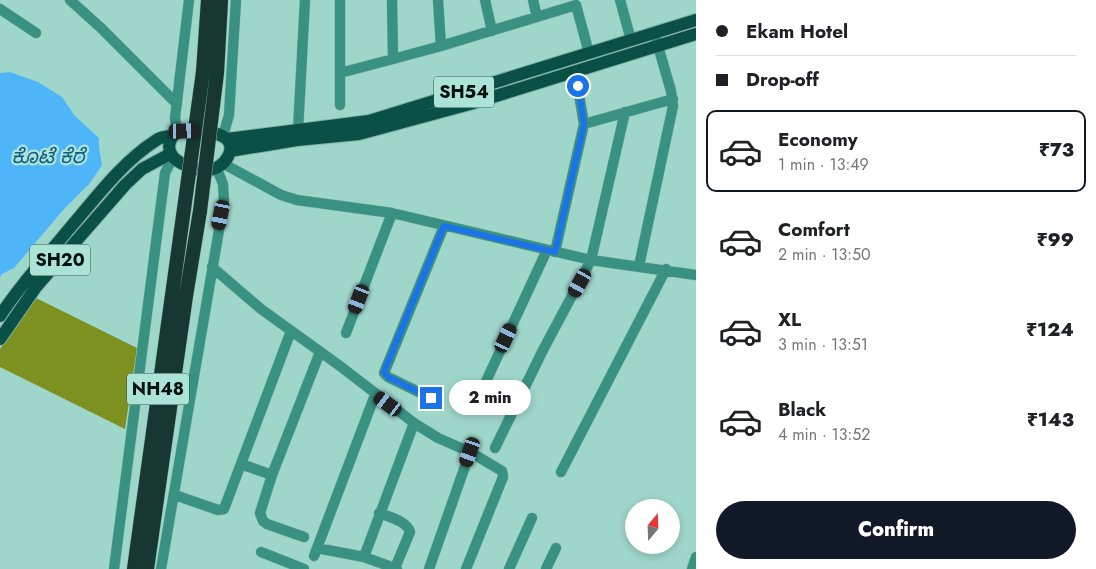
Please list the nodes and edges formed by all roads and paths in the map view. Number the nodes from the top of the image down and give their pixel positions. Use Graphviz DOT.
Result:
graph roads {
  1 [pos="70,0"];
  2 [pos="189,0"];
  3 [pos="208,0"];
  4 [pos="221,0"];
  5 [pos="236,0"];
  6 [pos="305,0"];
  7 [pos="340,0"];
  8 [pos="392,0"];
  9 [pos="438,0"];
  10 [pos="485,0"];
  11 [pos="533,0"];
  12 [pos="620,0"];
  13 [pos="576,2"];
  14 [pos="0,9"];
  15 [pos="537,17"];
  16 [pos="696,20"];
  17 [pos="492,30"];
  18 [pos="36,33"];
  19 [pos="654,33"];
  20 [pos="696,34"];
  21 [pos="631,40"];
  22 [pos="441,46"];
  23 [pos="658,46"];
  24 [pos="589,53"];
  25 [pos="394,59"];
  26 [pos="556,71"];
  27 [pos="575,71"];
  28 [pos="210,73"];
  29 [pos="340,73"];
  30 [pos="673,99"];
  31 [pos="177,104"];
  32 [pos="625,112"];
  33 [pos="584,124"];
  34 [pos="298,130"];
  35 [pos="342,131"];
  36 [pos="175,134"];
  37 [pos="227,142"];
  38 [pos="172,156"];
  39 [pos="221,166"];
  40 [pos="392,213"];
  41 [pos="444,226"];
  42 [pos="551,251"];
  43 [pos="591,260"];
  44 [pos="639,266"];
  45 [pos="212,267"];
  46 [pos="666,269"];
  47 [pos="696,274"];
  48 [pos="0,316"];
  49 [pos="291,331"];
  50 [pos="346,333"];
  51 [pos="0,339"];
  52 [pos="320,352"];
  53 [pos="482,390"];
  54 [pos="375,395"];
  55 [pos="431,398"];
  56 [pos="414,423"];
  57 [pos="495,448"];
  58 [pos="470,452"];
  59 [pos="241,464"];
  60 [pos="561,472"];
  61 [pos="272,475"];
  62 [pos="175,495"];
  63 [pos="379,513"];
  64 [pos="532,518"];
  65 [pos="304,537"];
  66 [pos="556,548"];
  67 [pos="150,551"];
  68 [pos="260,552"];
  69 [pos="364,557"];
  70 [pos="696,557"];
  71 [pos="114,569"];
  72 [pos="134,569"];
  73 [pos="147,569"];
  74 [pos="153,569"];
  75 [pos="161,569"];
  76 [pos="304,569"];
  77 [pos="396,569"];
  78 [pos="429,569"];
  79 [pos="466,569"];
  80 [pos="509,569"];
  81 [pos="546,569"];
  82 [pos="692,569"];
  1 -- 31 [label="street"];
  2 -- 31 [label="street"];
  3 -- 28 [label="highway, NH48"];
  4 -- 28 [label="highway, NH48"];
  5 -- 37 [label="street"];
  6 -- 34 [label="street"];
  7 -- 29 [label="street"];
  8 -- 25 [label="street"];
  9 -- 22 [label="street"];
  10 -- 17 [label="street"];
  11 -- 15 [label="street"];
  12 -- 21 [label="street"];
  13 -- 15 [label="street"];
  13 -- 24 [label="street"];
  14 -- 18 [label="street"];
  15 -- 17 [label="street"];
  16 -- 19 [label="main road, SH54"];
  17 -- 22 [label="street"];
  19 -- 21 [label="main road, SH54"];
  19 -- 23 [label="street"];
  20 -- 23 [label="main road, SH54"];
  21 -- 24 [label="main road, SH54"];
  22 -- 25 [label="street"];
  23 -- 27 [label="main road, SH54"];
  23 -- 30 [label="street"];
  24 -- 26 [label="main road, SH54"];
  25 -- 29 [label="street"];
  26 -- 27 [label="main road, SH54"];
  26 -- 35 [label="main road, SH54"];
  27 -- 33 [label="street"];
  28 -- 67 [label="highway, NH48, bridge"];
  28 -- 72 [label="highway, NH48, bridge"];
  29 -- 35 [label="street"];
  30 -- 32 [label="street"];
  30 -- 44 [label="street"];
  31 -- 36 [label="street"];
  32 -- 33 [label="street"];
  32 -- 43 [label="street"];
  33 -- 42 [label="street"];
  34 -- 35 [label="main road, SH54"];
  34 -- 37 [label="main road, SH54"];
  35 -- 37 [label="main road, SH54"];
  36 -- 37 [label="main road"];
  36 -- 38 [label="main road"];
  36 -- 48 [label="main road, SH20"];
  37 -- 39 [label="main road"];
  38 -- 39 [label="main road"];
  38 -- 51 [label="main road, SH20"];
  38 -- 71 [label="street"];
  39 -- 40 [label="street"];
  39 -- 45 [label="street"];
  40 -- 41 [label="street"];
  40 -- 50 [label="street"];
  41 -- 42 [label="street"];
  41 -- 55 [label="street"];
  42 -- 43 [label="street"];
  42 -- 53 [label="street"];
  43 -- 44 [label="street"];
  43 -- 57 [label="street"];
  44 -- 46 [label="street"];
  45 -- 49 [label="street"];
  45 -- 62 [label="street"];
  46 -- 47 [label="street"];
  46 -- 60 [label="street"];
  49 -- 52 [label="street"];
  49 -- 59 [label="street"];
  52 -- 54 [label="street"];
  52 -- 61 [label="street"];
  54 -- 56 [label="street"];
  54 -- 69 [label="street"];
  56 -- 58 [label="street"];
  56 -- 63 [label="street"];
  58 -- 78 [label="street"];
  58 -- 79 [label="street"];
  59 -- 61 [label="street"];
  59 -- 62 [label="street"];
  61 -- 65 [label="street"];
  62 -- 75 [label="street"];
  63 -- 69 [label="street"];
  63 -- 77 [label="street"];
  64 -- 80 [label="street"];
  66 -- 81 [label="street"];
  67 -- 73 [label="highway, NH48"];
  67 -- 74 [label="highway"];
  68 -- 76 [label="street"];
  69 -- 77 [label="street"];
  70 -- 82 [label="street"];
}
